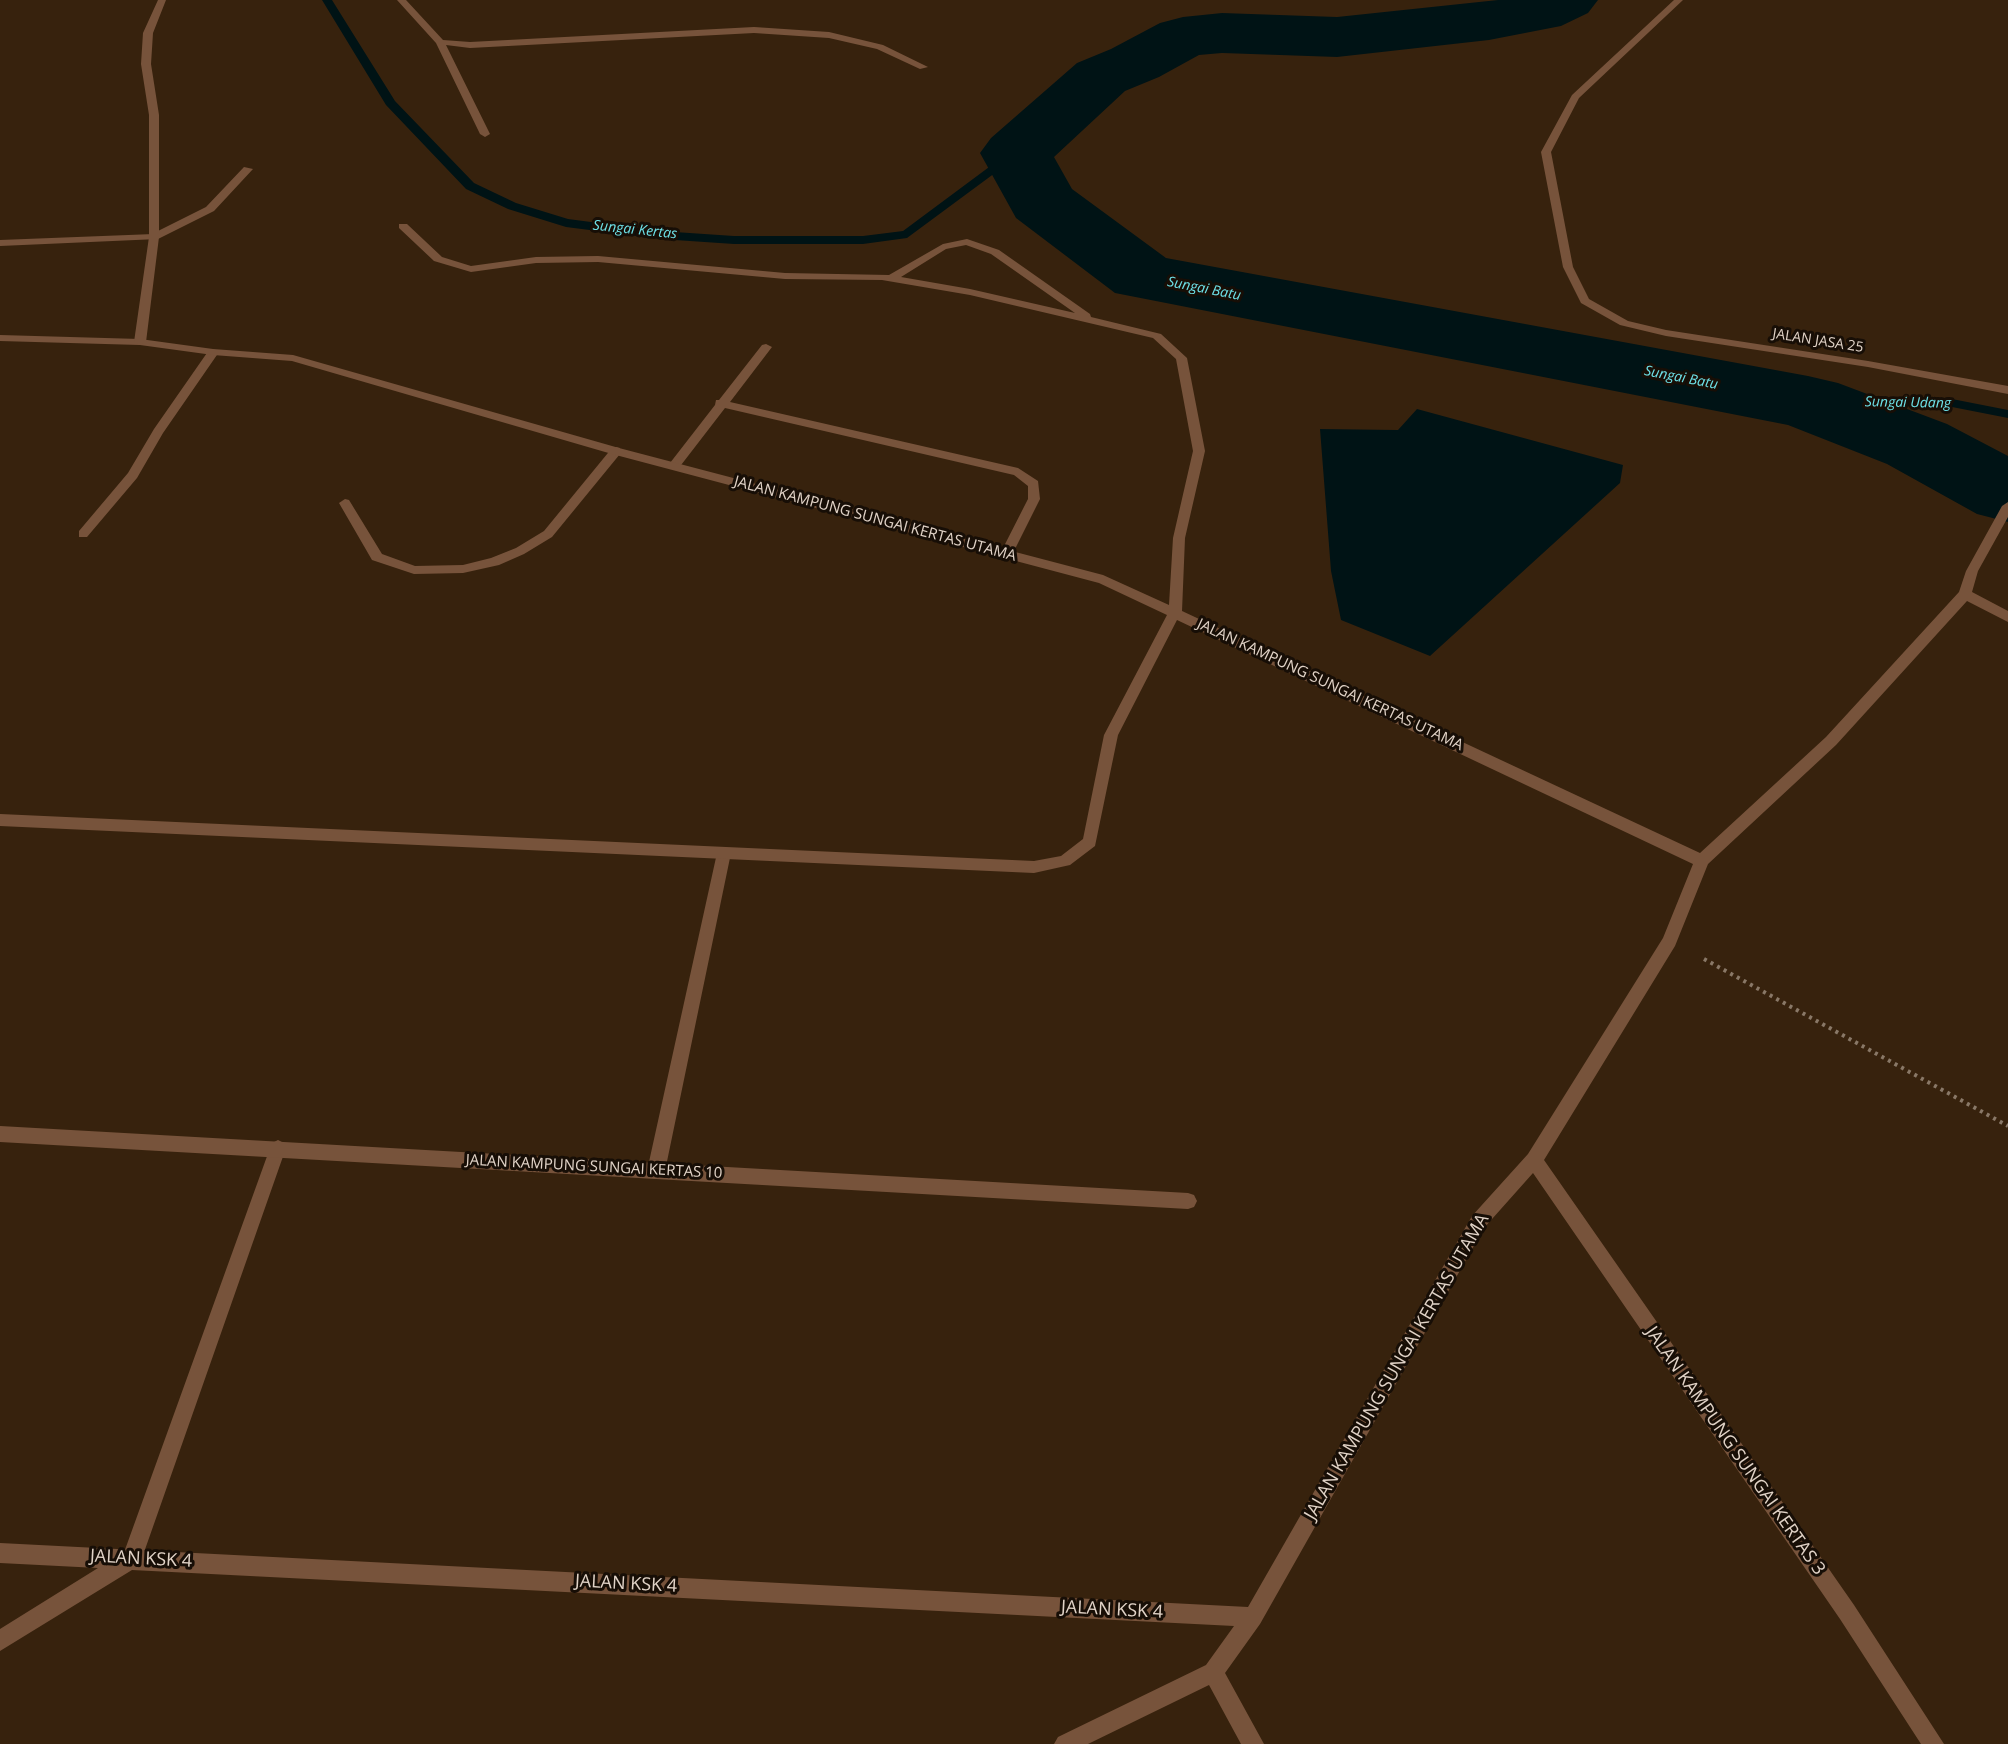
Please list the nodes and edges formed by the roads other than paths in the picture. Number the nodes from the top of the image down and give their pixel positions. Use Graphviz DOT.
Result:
graph roads {
  1 [pos="162,0"];
  2 [pos="401,0"];
  3 [pos="1679,0"];
  4 [pos="440,42"];
  5 [pos="923,67"];
  6 [pos="485,134"];
  7 [pos="248,169"];
  8 [pos="403,226"];
  9 [pos="154,237"];
  10 [pos="0,243"];
  11 [pos="892,279"];
  12 [pos="1091,320"];
  13 [pos="0,338"];
  14 [pos="140,342"];
  15 [pos="766,347"];
  16 [pos="213,352"];
  17 [pos="2008,390"];
  18 [pos="720,403"];
  19 [pos="616,451"];
  20 [pos="674,466"];
  21 [pos="345,503"];
  22 [pos="2008,506"];
  23 [pos="83,534"];
  24 [pos="1006,554"];
  25 [pos="1965,594"];
  26 [pos="1174,612"];
  27 [pos="2008,617"];
  28 [pos="0,820"];
  29 [pos="724,853"];
  30 [pos="1702,861"];
  31 [pos="0,1134"];
  32 [pos="278,1148"];
  33 [pos="1534,1160"];
  34 [pos="656,1171"];
  35 [pos="1188,1201"];
  36 [pos="0,1553"];
  37 [pos="132,1558"];
  38 [pos="1253,1617"];
  39 [pos="0,1641"];
  40 [pos="1213,1672"];
  41 [pos="1065,1744"];
  42 [pos="1252,1744"];
  43 [pos="1933,1744"];
  1 -- 9 [label="street"];
  2 -- 4 [label="street"];
  3 -- 17 [label="street, JALAN JASA 25"];
  4 -- 5 [label="street"];
  4 -- 6 [label="street"];
  7 -- 9 [label="street"];
  8 -- 11 [label="street"];
  9 -- 10 [label="street"];
  9 -- 14 [label="street"];
  11 -- 12 [label="street"];
  11 -- 12 [label="street"];
  12 -- 26 [label="street"];
  13 -- 14 [label="street, JALAN KAMPUNG SUNGAI KERTAS UTAMA"];
  14 -- 16 [label="street, JALAN KAMPUNG SUNGAI KERTAS UTAMA"];
  15 -- 18 [label="street"];
  16 -- 19 [label="street, JALAN KAMPUNG SUNGAI KERTAS UTAMA"];
  16 -- 23 [label="street"];
  18 -- 20 [label="street"];
  18 -- 24 [label="street"];
  19 -- 20 [label="street, JALAN KAMPUNG SUNGAI KERTAS UTAMA"];
  19 -- 21 [label="street"];
  20 -- 24 [label="street, JALAN KAMPUNG SUNGAI KERTAS UTAMA"];
  22 -- 25 [label="street, JALAN KAMPUNG SUNGAI KERTAS UTAMA"];
  24 -- 26 [label="street, JALAN KAMPUNG SUNGAI KERTAS UTAMA"];
  25 -- 27 [label="street"];
  25 -- 30 [label="street, JALAN KAMPUNG SUNGAI KERTAS UTAMA"];
  26 -- 29 [label="street"];
  26 -- 30 [label="street, JALAN KAMPUNG SUNGAI KERTAS UTAMA"];
  28 -- 29 [label="street"];
  29 -- 34 [label="street"];
  30 -- 33 [label="street, JALAN KAMPUNG SUNGAI KERTAS UTAMA"];
  31 -- 32 [label="street, JALAN KAMPUNG SUNGAI KERTAS 10"];
  32 -- 34 [label="street, JALAN KAMPUNG SUNGAI KERTAS 10"];
  32 -- 37 [label="street"];
  33 -- 38 [label="street, JALAN KAMPUNG SUNGAI KERTAS UTAMA"];
  33 -- 43 [label="street, JALAN KAMPUNG SUNGAI KERTAS 3"];
  34 -- 35 [label="street, JALAN KAMPUNG SUNGAI KERTAS 10"];
  36 -- 37 [label="street, JALAN KSK 4"];
  37 -- 38 [label="street, JALAN KSK 4"];
  37 -- 39 [label="street"];
  38 -- 40 [label="street, JALAN KAMPUNG SUNGAI KERTAS UTAMA"];
  40 -- 41 [label="street, JALAN KAMPUNG SUNGAI KERTAS UTAMA"];
  40 -- 42 [label="street"];
}
